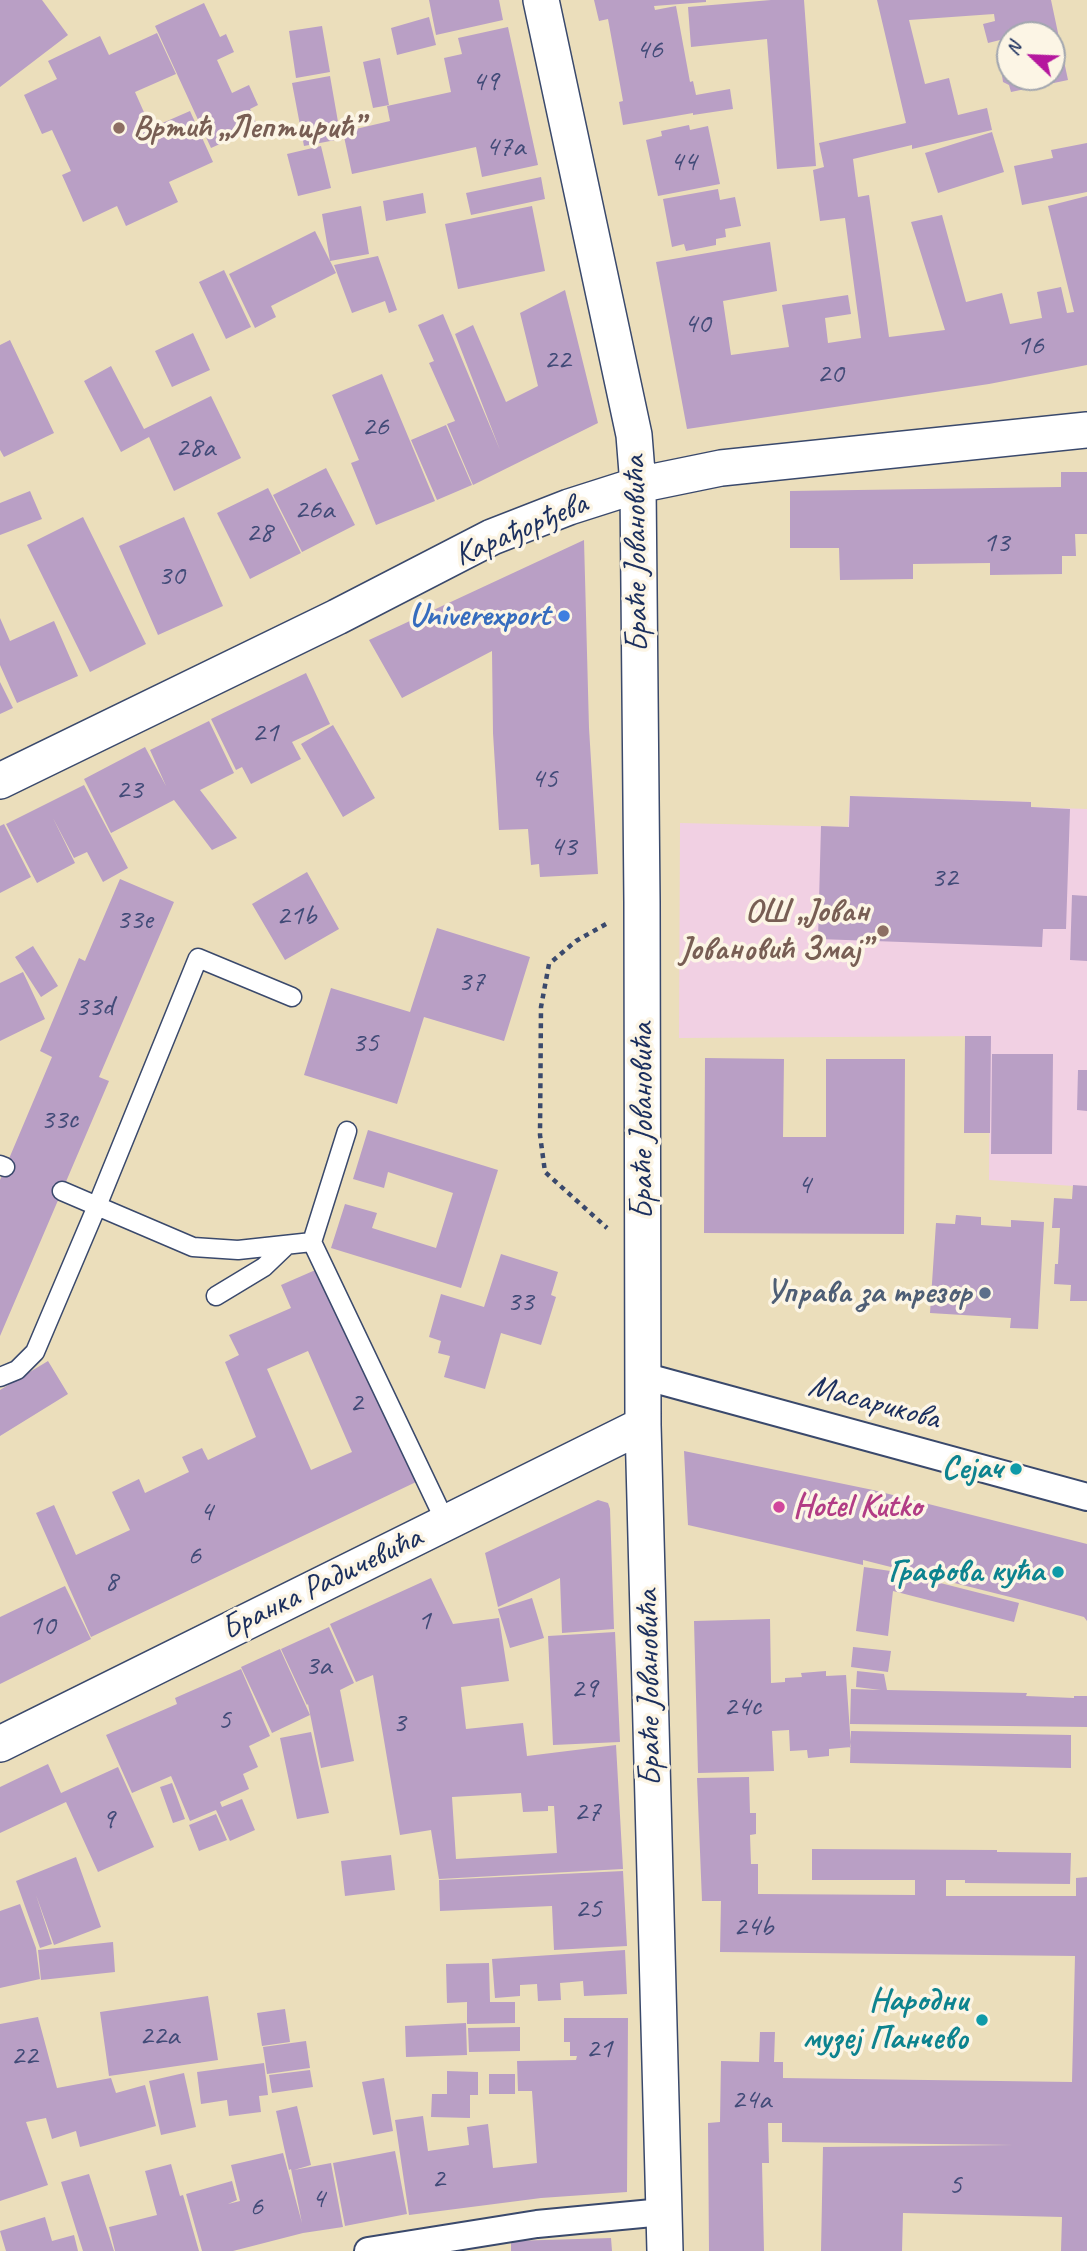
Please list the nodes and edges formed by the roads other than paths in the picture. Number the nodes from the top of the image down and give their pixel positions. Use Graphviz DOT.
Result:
graph roads {
  1 [pos="541,0"];
  2 [pos="1087,430"];
  3 [pos="638,485"];
  4 [pos="0,781"];
  5 [pos="292,997"];
  6 [pos="347,1131"];
  7 [pos="62,1191"];
  8 [pos="97,1206"];
  9 [pos="312,1242"];
  10 [pos="287,1245"];
  11 [pos="216,1296"];
  12 [pos="643,1376"];
  13 [pos="0,1377"];
  14 [pos="643,1425"];
  15 [pos="1087,1497"];
  16 [pos="446,1523"];
  17 [pos="0,1744"];
  18 [pos="663,2211"];
  19 [pos="368,2251"];
  20 [pos="664,2251"];
  1 -- 3 [label="street, Браће Јовановића"];
  2 -- 3 [label="street, Карађорђева"];
  3 -- 4 [label="street, Карађорђева"];
  3 -- 12 [label="street, Браће Јовановића"];
  5 -- 8 [label="lane"];
  6 -- 9 [label="lane"];
  7 -- 8 [label="lane"];
  8 -- 10 [label="lane"];
  8 -- 13 [label="lane"];
  9 -- 10 [label="lane"];
  9 -- 16 [label="lane"];
  10 -- 11 [label="lane"];
  12 -- 14 [label="street, Браће Јовановића"];
  12 -- 15 [label="street, Масарикова"];
  14 -- 16 [label="street, Бранка Радичевића"];
  14 -- 18 [label="street, Браће Јовановића"];
  16 -- 17 [label="street, Бранка Радичевића"];
  18 -- 19 [label="street"];
  18 -- 20 [label="street, Браће Јовановића"];
}
